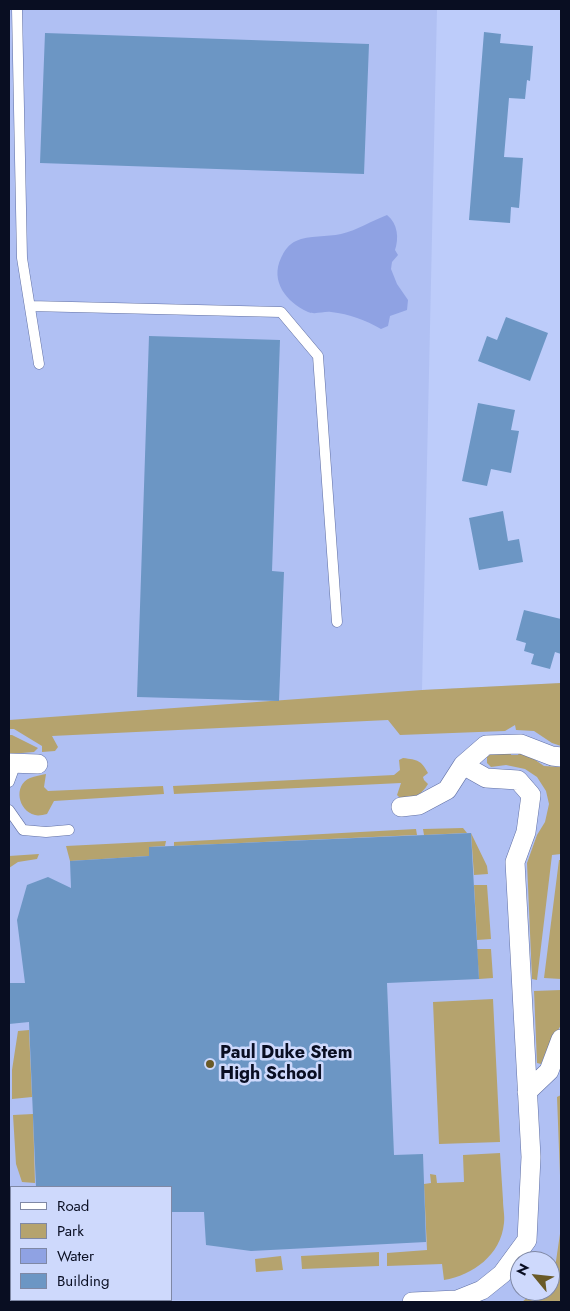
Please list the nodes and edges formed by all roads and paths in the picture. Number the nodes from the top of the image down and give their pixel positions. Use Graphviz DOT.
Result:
graph roads {
  1 [pos="17,9"];
  2 [pos="30,306"];
  3 [pos="39,364"];
  4 [pos="337,622"];
  5 [pos="561,757"];
  6 [pos="12,763"];
  7 [pos="38,764"];
  8 [pos="463,765"];
  9 [pos="9,782"];
  10 [pos="402,807"];
  11 [pos="9,810"];
  12 [pos="69,830"];
  13 [pos="561,1039"];
  14 [pos="527,1092"];
  15 [pos="412,1302"];
  1 -- 2 [label="lane"];
  2 -- 3 [label="lane"];
  2 -- 4 [label="lane"];
  5 -- 8 [label="street"];
  6 -- 7 [label="street"];
  6 -- 9 [label="lane"];
  8 -- 10 [label="street"];
  8 -- 14 [label="street"];
  11 -- 12 [label="lane"];
  13 -- 14 [label="street"];
  14 -- 15 [label="street"];
}
